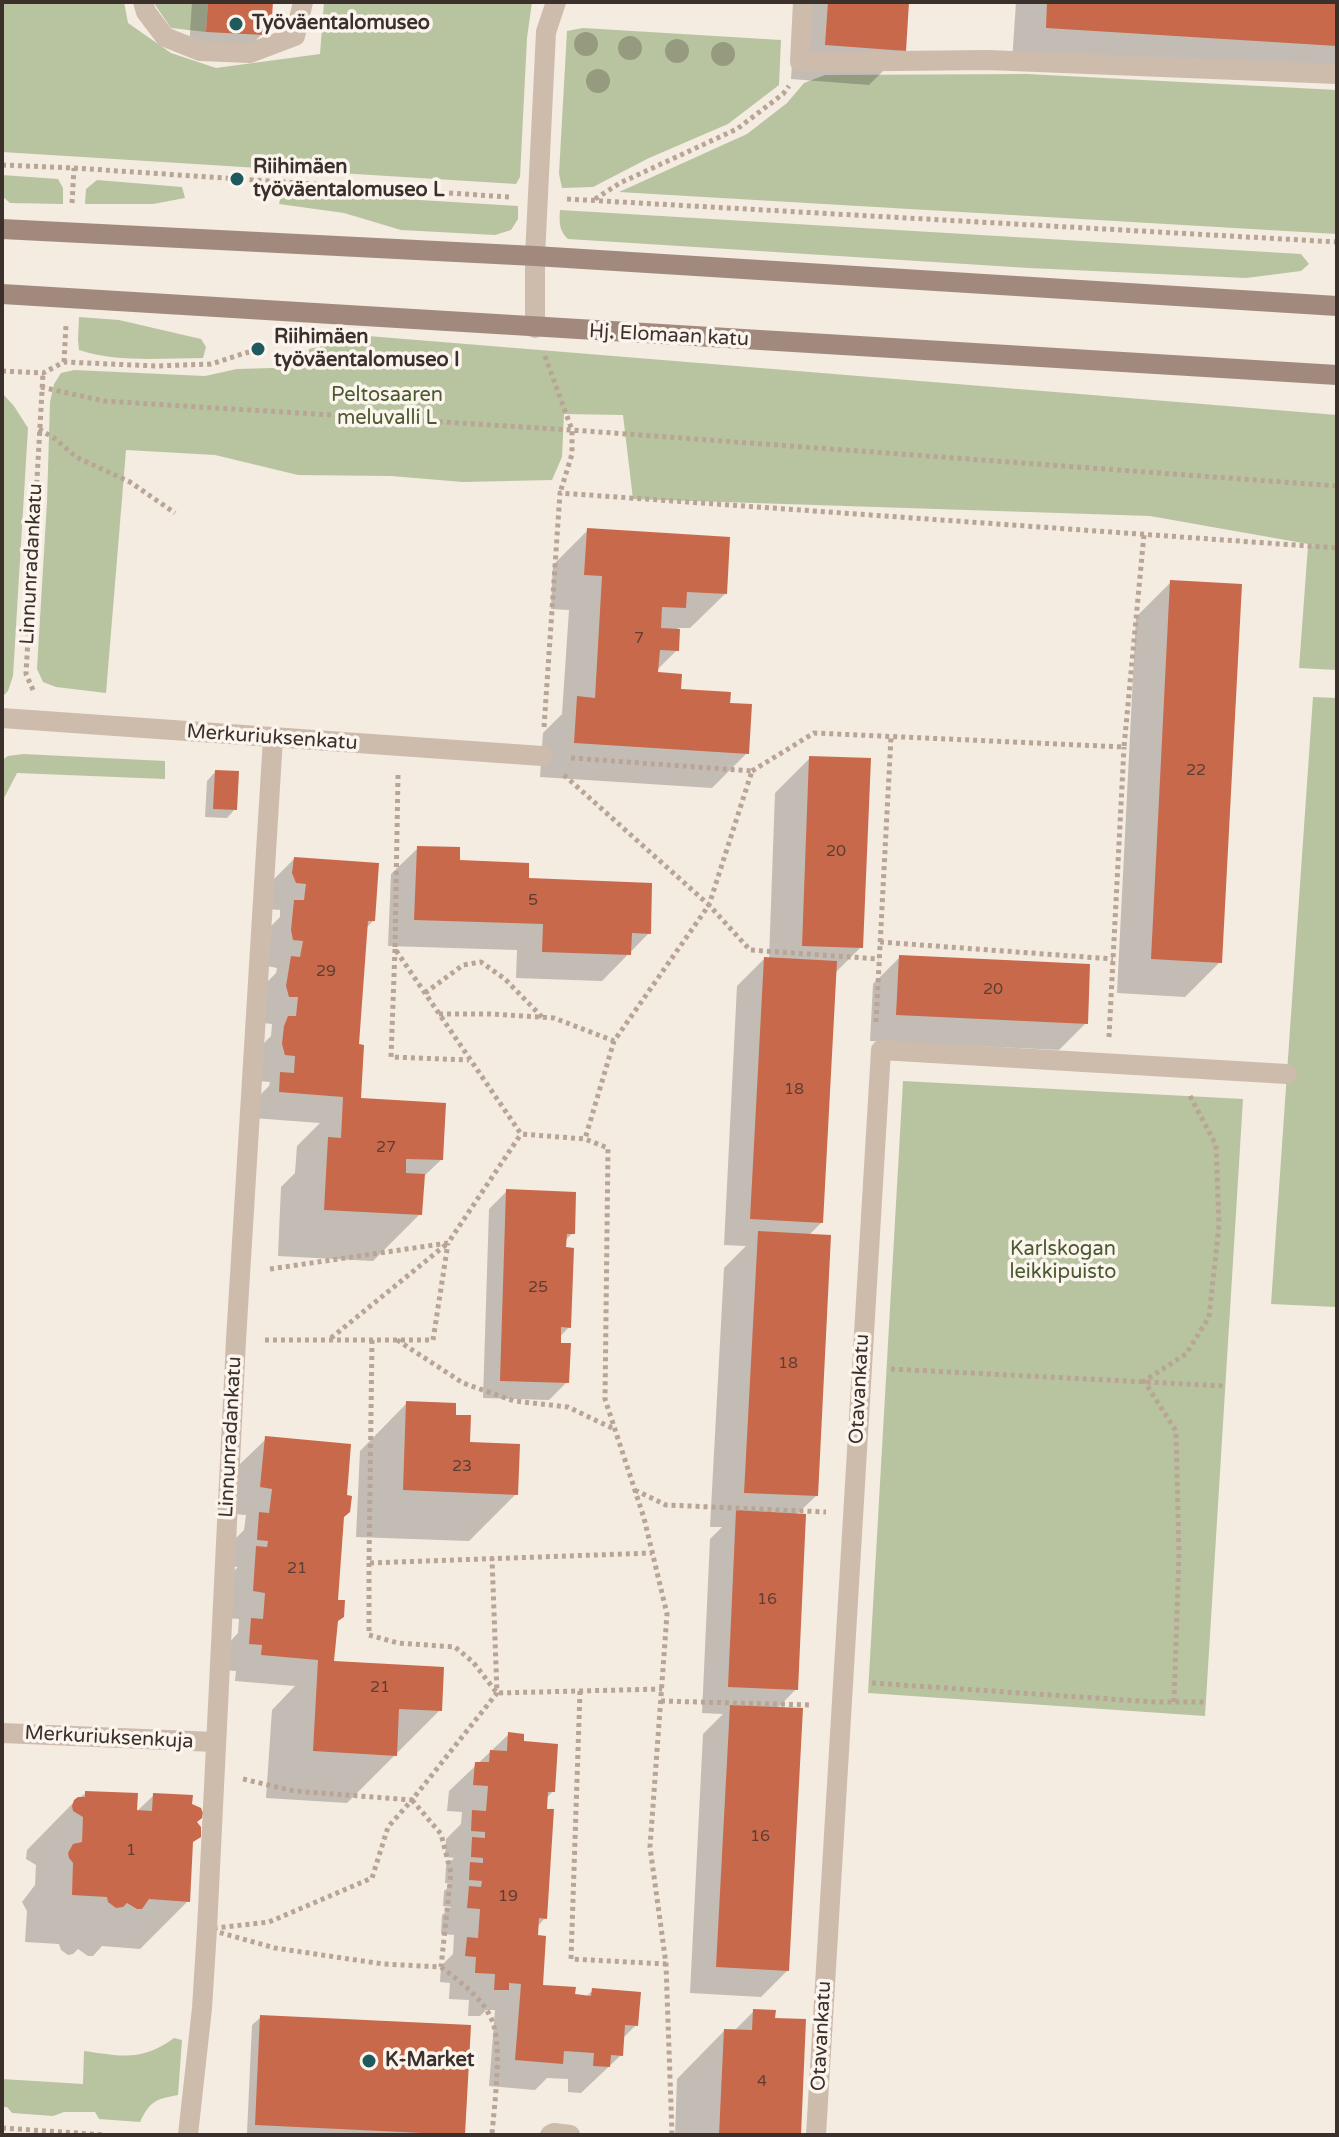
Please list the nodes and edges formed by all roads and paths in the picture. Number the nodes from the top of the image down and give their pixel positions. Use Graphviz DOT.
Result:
graph roads {
  1 [pos="143,2"];
  2 [pos="303,2"];
  3 [pos="556,2"];
  4 [pos="803,2"];
  5 [pos="800,62"];
  6 [pos="1337,74"];
  7 [pos="2,165"];
  8 [pos="537,199"];
  9 [pos="594,200"];
  10 [pos="2,229"];
  11 [pos="1337,242"];
  12 [pos="535,256"];
  13 [pos="2,294"];
  14 [pos="1337,306"];
  15 [pos="535,328"];
  16 [pos="258,349"];
  17 [pos="2,371"];
  18 [pos="43,373"];
  19 [pos="1337,375"];
  20 [pos="41,387"];
  21 [pos="39,429"];
  22 [pos="572,430"];
  23 [pos="1337,486"];
  24 [pos="560,493"];
  25 [pos="175,513"];
  26 [pos="1144,534"];
  27 [pos="1337,548"];
  28 [pos="2,718"];
  29 [pos="47,722"];
  30 [pos="891,737"];
  31 [pos="273,738"];
  32 [pos="398,746"];
  33 [pos="1124,747"];
  34 [pos="542,756"];
  35 [pos="752,771"];
  36 [pos="709,905"];
  37 [pos="880,942"];
  38 [pos="395,949"];
  39 [pos="879,959"];
  40 [pos="1113,959"];
  41 [pos="425,993"];
  42 [pos="439,1014"];
  43 [pos="543,1018"];
  44 [pos="614,1041"];
  45 [pos="881,1050"];
  46 [pos="470,1060"];
  47 [pos="1107,1064"];
  48 [pos="1176,1068"];
  49 [pos="1287,1074"];
  50 [pos="521,1134"];
  51 [pos="585,1139"];
  52 [pos="448,1243"];
  53 [pos="240,1273"];
  54 [pos="236,1340"];
  55 [pos="329,1340"];
  56 [pos="372,1340"];
  57 [pos="396,1340"];
  58 [pos="862,1367"];
  59 [pos="1144,1381"];
  60 [pos="1225,1386"];
  61 [pos="615,1429"];
  62 [pos="634,1490"];
  63 [pos="853,1513"];
  64 [pos="652,1553"];
  65 [pos="492,1558"];
  66 [pos="369,1563"];
  67 [pos="843,1681"];
  68 [pos="662,1689"];
  69 [pos="580,1691"];
  70 [pos="497,1693"];
  71 [pos="661,1701"];
  72 [pos="1174,1702"];
  73 [pos="1206,1702"];
  74 [pos="842,1706"];
  75 [pos="2,1733"];
  76 [pos="215,1742"];
  77 [pos="215,1772"];
  78 [pos="412,1800"];
  79 [pos="207,1929"];
  80 [pos="666,1964"];
  81 [pos="441,1967"];
  82 [pos="2,2128"];
  83 [pos="106,2135"];
  84 [pos="188,2135"];
  85 [pos="492,2135"];
  86 [pos="550,2135"];
  87 [pos="570,2135"];
  88 [pos="672,2135"];
  89 [pos="816,2135"];
  1 -- 2 [label="street"];
  3 -- 8 [label="street"];
  4 -- 5 [label="street"];
  5 -- 6 [label="street"];
  5 -- 9 [label="path"];
  7 -- 8 [label="path"];
  8 -- 9 [label="path"];
  8 -- 12 [label="street"];
  9 -- 11 [label="path"];
  10 -- 12 [label="street"];
  12 -- 14 [label="street"];
  12 -- 15 [label="street"];
  13 -- 15 [label="street, Hj. Elomaan katu"];
  15 -- 19 [label="street, Hj. Elomaan katu"];
  15 -- 22 [label="path"];
  16 -- 18 [label="path"];
  17 -- 18 [label="path"];
  18 -- 20 [label="path, Linnunradankatu"];
  20 -- 21 [label="path, Linnunradankatu"];
  20 -- 22 [label="path"];
  21 -- 25 [label="path"];
  21 -- 29 [label="path, Linnunradankatu"];
  22 -- 23 [label="path"];
  22 -- 24 [label="path"];
  24 -- 26 [label="path"];
  24 -- 34 [label="path"];
  26 -- 27 [label="path"];
  26 -- 33 [label="path"];
  28 -- 29 [label="street, Merkuriuksenkatu"];
  29 -- 31 [label="street, Merkuriuksenkatu"];
  30 -- 33 [label="path"];
  30 -- 35 [label="path"];
  30 -- 37 [label="path"];
  31 -- 32 [label="street, Merkuriuksenkatu"];
  31 -- 53 [label="street, Linnunradankatu"];
  32 -- 34 [label="street, Merkuriuksenkatu"];
  32 -- 38 [label="path"];
  33 -- 40 [label="path"];
  34 -- 35 [label="path"];
  34 -- 36 [label="path"];
  35 -- 36 [label="path"];
  36 -- 39 [label="path"];
  36 -- 44 [label="path"];
  37 -- 39 [label="path"];
  37 -- 40 [label="path"];
  38 -- 41 [label="path"];
  38 -- 46 [label="path"];
  39 -- 45 [label="path"];
  40 -- 47 [label="path"];
  41 -- 42 [label="path"];
  41 -- 43 [label="path"];
  42 -- 43 [label="path"];
  42 -- 46 [label="path"];
  43 -- 44 [label="path"];
  44 -- 51 [label="path"];
  45 -- 47 [label="street"];
  45 -- 58 [label="street, Otavankatu"];
  46 -- 50 [label="path"];
  47 -- 48 [label="street"];
  48 -- 49 [label="street"];
  48 -- 59 [label="path"];
  50 -- 51 [label="path"];
  50 -- 52 [label="path"];
  51 -- 61 [label="path"];
  52 -- 53 [label="path"];
  52 -- 55 [label="path"];
  52 -- 57 [label="path"];
  53 -- 54 [label="street, Linnunradankatu"];
  54 -- 55 [label="path"];
  54 -- 76 [label="street, Linnunradankatu"];
  55 -- 56 [label="path"];
  56 -- 57 [label="path"];
  56 -- 66 [label="path"];
  57 -- 61 [label="path"];
  58 -- 59 [label="path"];
  58 -- 63 [label="street, Otavankatu"];
  59 -- 60 [label="path"];
  59 -- 72 [label="path"];
  61 -- 62 [label="path"];
  62 -- 63 [label="path"];
  62 -- 64 [label="path"];
  63 -- 67 [label="street, Otavankatu"];
  64 -- 65 [label="path"];
  64 -- 68 [label="path"];
  65 -- 66 [label="path"];
  65 -- 70 [label="path"];
  66 -- 70 [label="path"];
  67 -- 72 [label="path"];
  67 -- 74 [label="street, Otavankatu"];
  68 -- 69 [label="path"];
  68 -- 71 [label="path"];
  69 -- 70 [label="path"];
  69 -- 80 [label="path"];
  70 -- 78 [label="path"];
  71 -- 74 [label="path"];
  71 -- 80 [label="path"];
  72 -- 73 [label="path"];
  74 -- 89 [label="street, Otavankatu"];
  75 -- 76 [label="street, Merkuriuksenkuja"];
  76 -- 77 [label="street, Linnunradankatu"];
  77 -- 78 [label="path"];
  77 -- 79 [label="street, Linnunradankatu"];
  78 -- 79 [label="path"];
  78 -- 81 [label="path"];
  79 -- 81 [label="path"];
  79 -- 84 [label="street, Linnunradankatu"];
  80 -- 88 [label="path"];
  81 -- 85 [label="path"];
  82 -- 83 [label="path"];
  86 -- 87 [label="street"];
}
